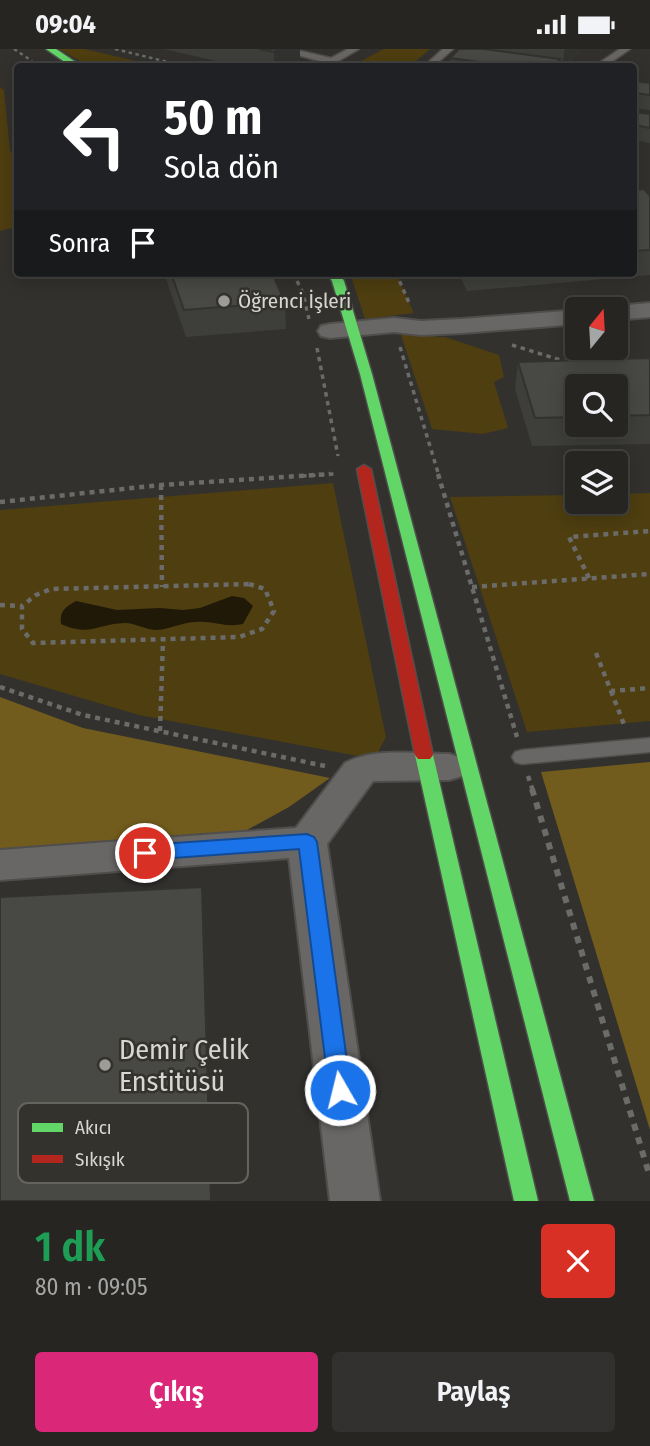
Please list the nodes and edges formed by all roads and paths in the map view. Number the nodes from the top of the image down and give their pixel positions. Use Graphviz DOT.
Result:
graph roads {
  1 [pos="115,49"];
  2 [pos="280,49"];
  3 [pos="355,49"];
  4 [pos="449,49"];
  5 [pos="626,49"];
  6 [pos="44,53"];
  7 [pos="332,61"];
  8 [pos="69,63"];
  9 [pos="172,63"];
  10 [pos="328,63"];
  11 [pos="432,63"];
  12 [pos="603,63"];
  13 [pos="336,277"];
  14 [pos="398,277"];
  15 [pos="650,310"];
  16 [pos="628,312"];
  17 [pos="565,318"];
  18 [pos="462,326"];
  19 [pos="421,328"];
  20 [pos="335,330"];
  21 [pos="573,363"];
  22 [pos="359,448"];
  23 [pos="342,473"];
  24 [pos="161,485"];
  25 [pos="0,502"];
  26 [pos="650,531"];
  27 [pos="650,574"];
  28 [pos="589,578"];
  29 [pos="162,587"];
  30 [pos="472,587"];
  31 [pos="0,605"];
  32 [pos="22,606"];
  33 [pos="163,640"];
  34 [pos="596,653"];
  35 [pos="0,687"];
  36 [pos="650,688"];
  37 [pos="611,691"];
  38 [pos="160,731"];
  39 [pos="641,745"];
  40 [pos="522,757"];
  41 [pos="468,766"];
  42 [pos="427,769"];
  43 [pos="358,773"];
  44 [pos="307,842"];
  45 [pos="0,865"];
  46 [pos="355,1201"];
  47 [pos="526,1201"];
  48 [pos="582,1201"];
  1 -- 9 [label="path"];
  2 -- 7 [label="lane"];
  3 -- 7 [label="lane"];
  4 -- 11 [label="lane"];
  5 -- 12 [label="lane"];
  6 -- 8 [label="main road"];
  7 -- 10 [label="lane"];
  13 -- 20 [label="main road"];
  14 -- 19 [label="path"];
  15 -- 16 [label="street"];
  17 -- 18 [label="street"];
  18 -- 19 [label="street"];
  18 -- 21 [label="path"];
  19 -- 20 [label="street"];
  20 -- 41 [label="main road"];
  22 -- 42 [label="main road"];
  23 -- 24 [label="path"];
  24 -- 25 [label="path"];
  24 -- 29 [label="path"];
  26 -- 28 [label="path"];
  27 -- 28 [label="path"];
  28 -- 30 [label="path"];
  29 -- 32 [label="path"];
  29 -- 33 [label="path"];
  31 -- 32 [label="path"];
  32 -- 33 [label="path"];
  33 -- 38 [label="path"];
  34 -- 37 [label="path"];
  35 -- 38 [label="path"];
  36 -- 37 [label="path"];
  37 -- 39 [label="path"];
  38 -- 43 [label="path"];
  39 -- 40 [label="lane"];
  41 -- 42 [label="street"];
  41 -- 48 [label="main road"];
  42 -- 43 [label="street"];
  42 -- 47 [label="main road"];
  43 -- 44 [label="street"];
  44 -- 45 [label="street"];
  44 -- 46 [label="street"];
}
